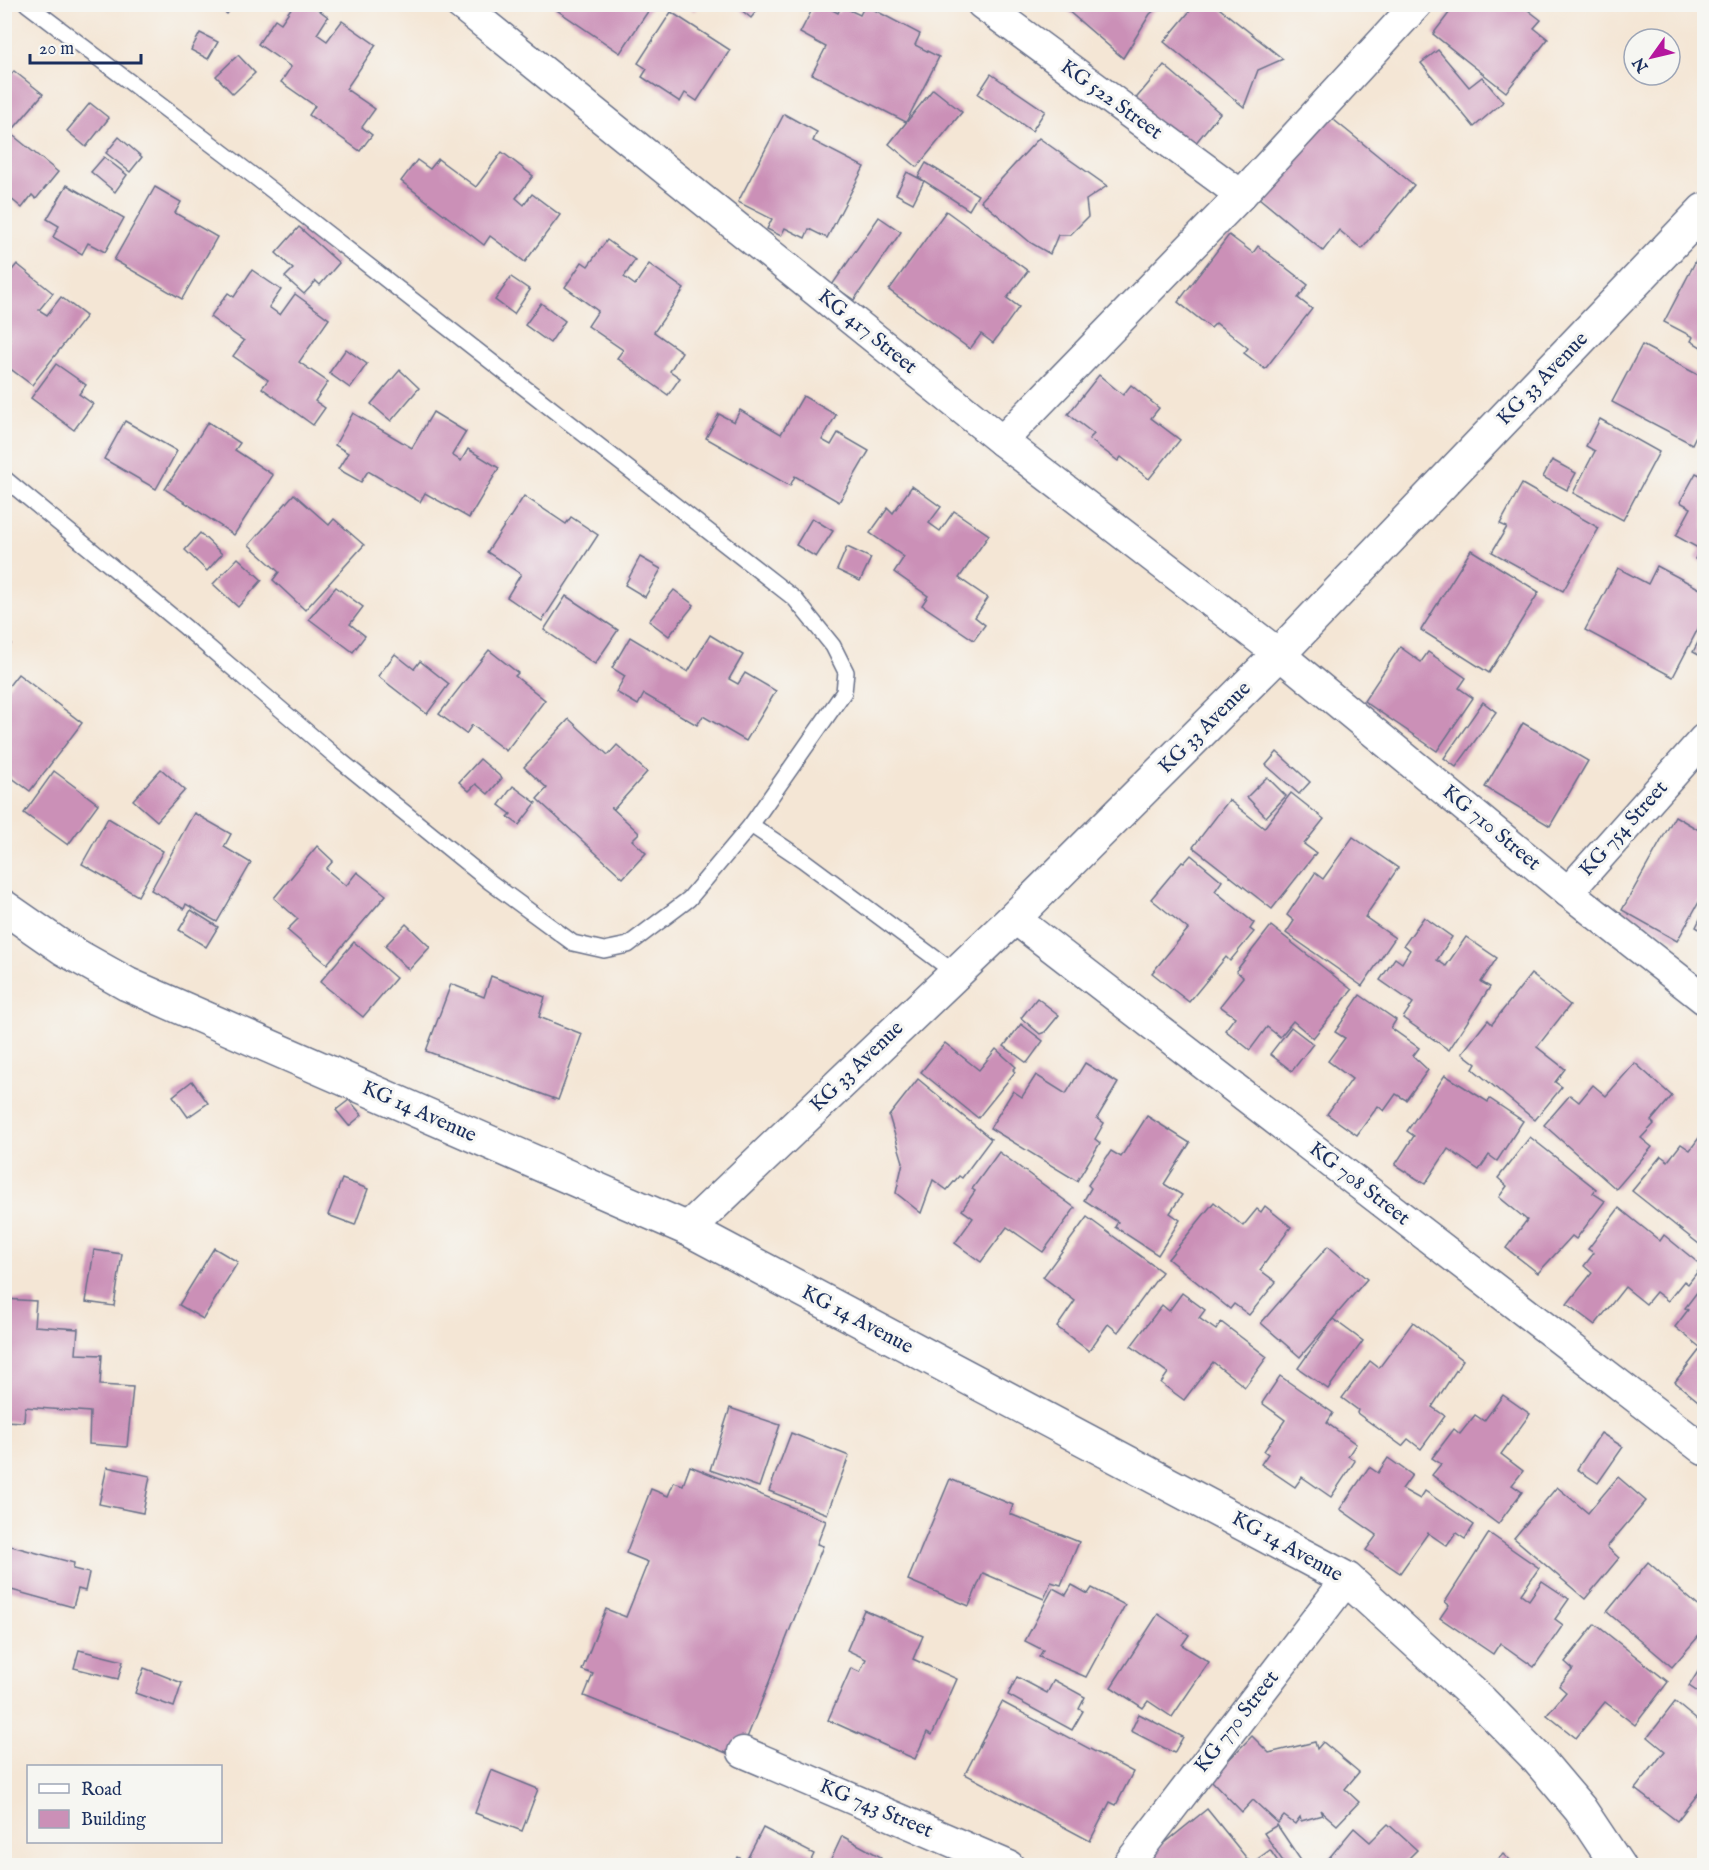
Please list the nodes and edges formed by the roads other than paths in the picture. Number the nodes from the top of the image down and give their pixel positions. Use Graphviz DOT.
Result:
graph roads {
  1 [pos="27,4"];
  2 [pos="460,4"];
  3 [pos="982,4"];
  4 [pos="1417,4"];
  5 [pos="1241,195"];
  6 [pos="1704,210"];
  7 [pos="1002,441"];
  8 [pos="4,478"];
  9 [pos="1280,654"];
  10 [pos="1704,740"];
  11 [pos="752,825"];
  12 [pos="1568,892"];
  13 [pos="4,907"];
  14 [pos="1014,918"];
  15 [pos="955,973"];
  16 [pos="1704,999"];
  17 [pos="688,1229"];
  18 [pos="1704,1450"];
  19 [pos="1347,1579"];
  20 [pos="743,1752"];
  21 [pos="1009,1866"];
  22 [pos="1127,1866"];
  23 [pos="1618,1866"];
  1 -- 11 [label="lane"];
  2 -- 7 [label="street, KG 417 Street"];
  3 -- 5 [label="street, KG 522 Street"];
  4 -- 5 [label="street"];
  5 -- 7 [label="street"];
  6 -- 9 [label="main road, KG 33 Avenue"];
  7 -- 9 [label="street, KG 417 Street"];
  8 -- 11 [label="lane"];
  9 -- 12 [label="street, KG 710 Street"];
  9 -- 14 [label="main road, KG 33 Avenue"];
  10 -- 12 [label="street, KG 754 Street"];
  11 -- 15 [label="lane"];
  12 -- 16 [label="street, KG 710 Street"];
  13 -- 17 [label="main road, KG 14 Avenue"];
  14 -- 15 [label="main road, KG 33 Avenue"];
  14 -- 18 [label="street, KG 708 Street"];
  15 -- 17 [label="main road, KG 33 Avenue"];
  17 -- 19 [label="main road, KG 14 Avenue"];
  19 -- 22 [label="street, KG 770 Street"];
  19 -- 23 [label="main road, KG 14 Avenue"];
  20 -- 21 [label="street, KG 743 Street"];
}
